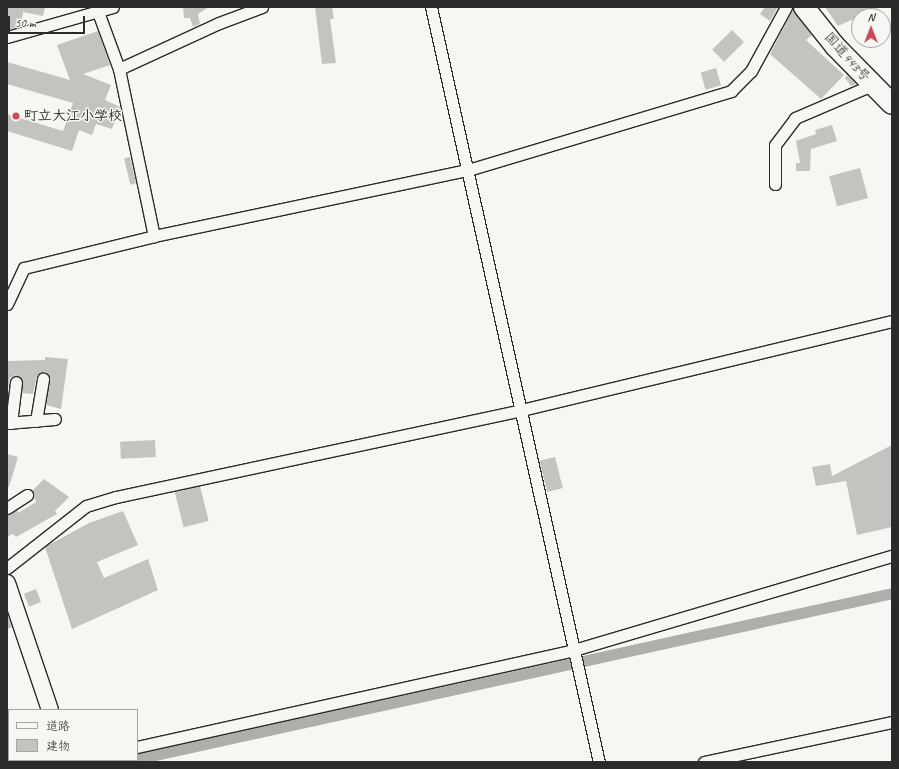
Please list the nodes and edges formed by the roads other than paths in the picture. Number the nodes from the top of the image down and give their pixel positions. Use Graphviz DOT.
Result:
graph roads {
  1 [pos="113,7"];
  2 [pos="262,7"];
  3 [pos="431,7"];
  4 [pos="786,7"];
  5 [pos="804,7"];
  6 [pos="98,12"];
  7 [pos="7,37"];
  8 [pos="120,69"];
  9 [pos="884,93"];
  10 [pos="468,170"];
  11 [pos="775,184"];
  12 [pos="154,236"];
  13 [pos="7,304"];
  14 [pos="892,321"];
  15 [pos="43,379"];
  16 [pos="16,382"];
  17 [pos="521,410"];
  18 [pos="55,419"];
  19 [pos="36,421"];
  20 [pos="9,423"];
  21 [pos="27,495"];
  22 [pos="7,508"];
  23 [pos="892,556"];
  24 [pos="7,568"];
  25 [pos="7,583"];
  26 [pos="574,650"];
  27 [pos="50,709"];
  28 [pos="892,722"];
  29 [pos="138,747"];
  30 [pos="599,762"];
  31 [pos="704,762"];
  1 -- 6 [label="street"];
  2 -- 8 [label="street"];
  3 -- 10 [label="street"];
  4 -- 10 [label="street"];
  5 -- 9 [label="highway, 国道443号"];
  6 -- 7 [label="street"];
  6 -- 8 [label="street"];
  8 -- 12 [label="street"];
  9 -- 11 [label="street"];
  10 -- 12 [label="street"];
  10 -- 17 [label="street"];
  12 -- 13 [label="street"];
  14 -- 17 [label="street"];
  15 -- 19 [label="street"];
  16 -- 20 [label="street"];
  17 -- 24 [label="street"];
  17 -- 26 [label="street"];
  18 -- 19 [label="street"];
  19 -- 20 [label="street"];
  21 -- 22 [label="street"];
  23 -- 26 [label="street"];
  25 -- 27 [label="street"];
  26 -- 29 [label="street"];
  26 -- 30 [label="street"];
  28 -- 31 [label="street"];
}
